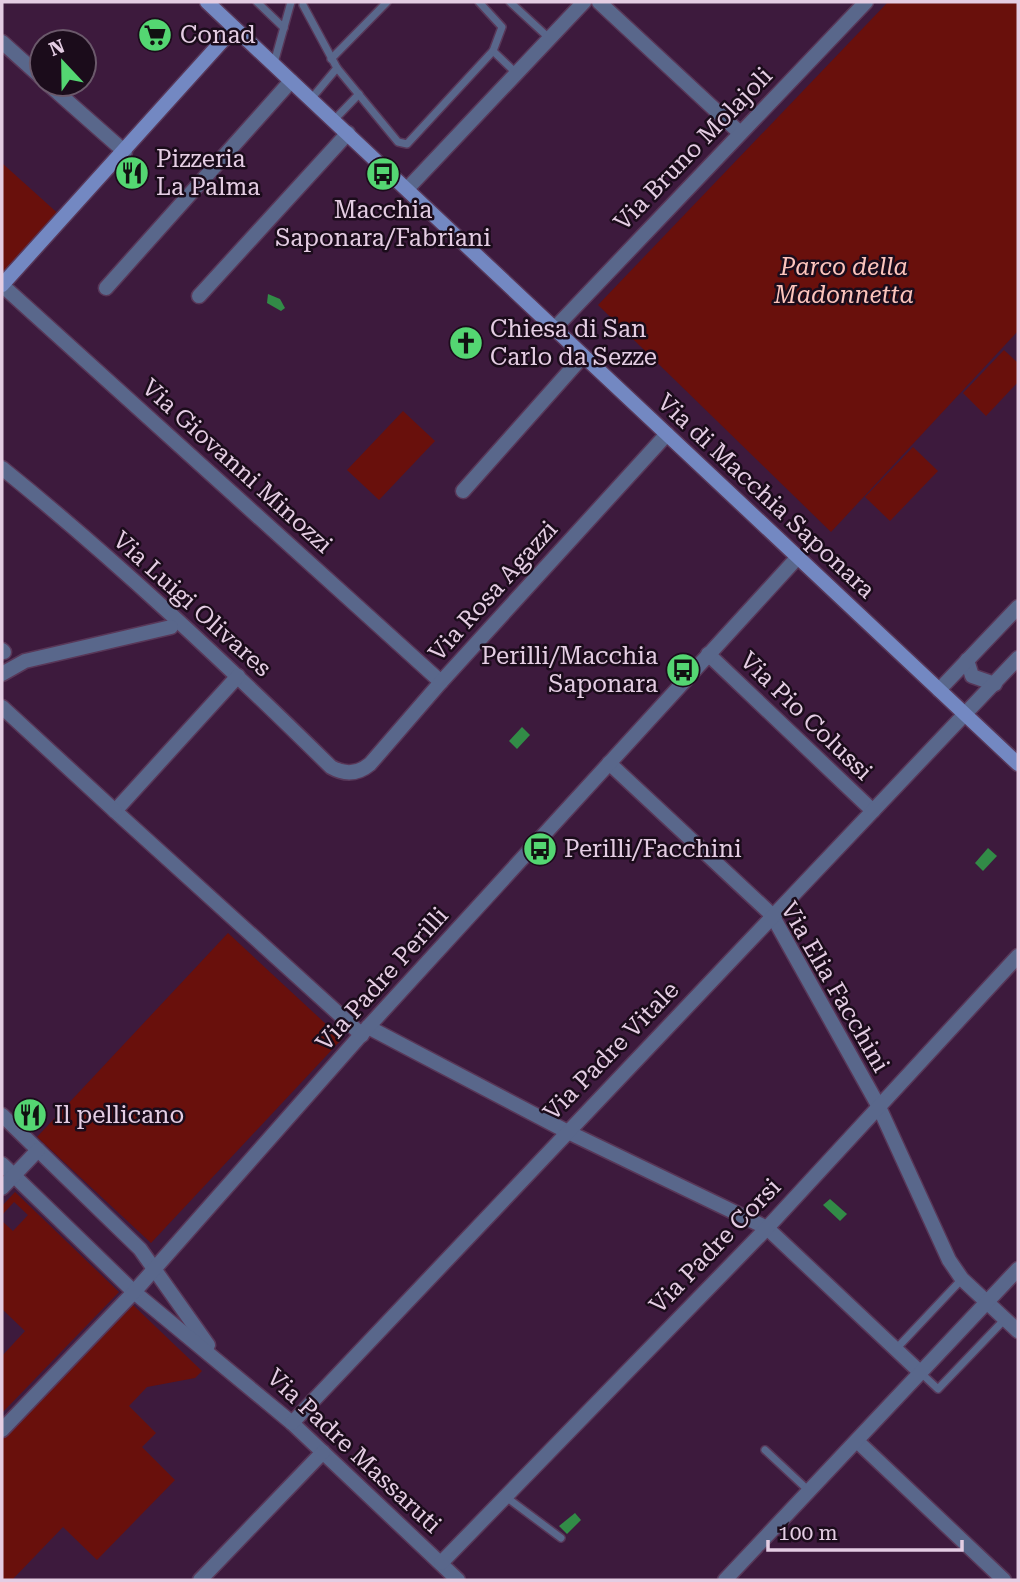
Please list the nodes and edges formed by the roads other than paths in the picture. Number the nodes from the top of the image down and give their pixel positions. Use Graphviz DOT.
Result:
graph roads {
  1 [pos="257,2"];
  2 [pos="291,2"];
  3 [pos="387,2"];
  4 [pos="479,2"];
  5 [pos="510,2"];
  6 [pos="584,2"];
  7 [pos="599,2"];
  8 [pos="866,2"];
  9 [pos="211,3"];
  10 [pos="303,5"];
  11 [pos="234,28"];
  12 [pos="284,28"];
  13 [pos="550,39"];
  14 [pos="2,42"];
  15 [pos="493,51"];
  16 [pos="331,59"];
  17 [pos="273,64"];
  18 [pos="28,65"];
  19 [pos="337,68"];
  20 [pos="516,73"];
  21 [pos="291,81"];
  22 [pos="359,94"];
  23 [pos="64,98"];
  24 [pos="311,99"];
  25 [pos="334,120"];
  26 [pos="739,132"];
  27 [pos="348,133"];
  28 [pos="125,152"];
  29 [pos="407,189"];
  30 [pos="2,285"];
  31 [pos="106,288"];
  32 [pos="200,296"];
  33 [pos="554,329"];
  34 [pos="583,356"];
  35 [pos="667,434"];
  36 [pos="2,468"];
  37 [pos="463,491"];
  38 [pos="797,558"];
  39 [pos="1018,607"];
  40 [pos="170,627"];
  41 [pos="708,654"];
  42 [pos="1018,658"];
  43 [pos="967,660"];
  44 [pos="2,674"];
  45 [pos="238,676"];
  46 [pos="440,682"];
  47 [pos="995,684"];
  48 [pos="939,690"];
  49 [pos="2,707"];
  50 [pos="966,715"];
  51 [pos="609,763"];
  52 [pos="1018,764"];
  53 [pos="349,773"];
  54 [pos="116,811"];
  55 [pos="873,811"];
  56 [pos="772,915"];
  57 [pos="1018,956"];
  58 [pos="365,1031"];
  59 [pos="878,1105"];
  60 [pos="2,1115"];
  61 [pos="566,1131"];
  62 [pos="38,1150"];
  63 [pos="2,1164"];
  64 [pos="13,1176"];
  65 [pos="2,1188"];
  66 [pos="767,1228"];
  67 [pos="155,1268"];
  68 [pos="1018,1269"];
  69 [pos="962,1279"];
  70 [pos="134,1292"];
  71 [pos="987,1302"];
  72 [pos="1005,1319"];
  73 [pos="1018,1331"];
  74 [pos="896,1349"];
  75 [pos="217,1358"];
  76 [pos="921,1373"];
  77 [pos="292,1423"];
  78 [pos="2,1430"];
  79 [pos="857,1441"];
  80 [pos="765,1450"];
  81 [pos="323,1452"];
  82 [pos="810,1491"];
  83 [pos="505,1497"];
  84 [pos="561,1538"];
  85 [pos="441,1563"];
  86 [pos="200,1580"];
  87 [pos="458,1580"];
  88 [pos="727,1580"];
  89 [pos="1004,1580"];
  1 -- 12 [label="lane"];
  2 -- 12 [label="lane"];
  3 -- 16 [label="lane"];
  4 -- 15 [label="lane"];
  5 -- 13 [label="lane"];
  6 -- 13 [label="street"];
  7 -- 26 [label="street"];
  8 -- 26 [label="street, Via Bruno Molajoli"];
  9 -- 11 [label="street, Via di Macchia Saponara"];
  10 -- 16 [label="lane"];
  11 -- 17 [label="street, Via di Macchia Saponara"];
  11 -- 28 [label="street"];
  12 -- 17 [label="lane"];
  13 -- 20 [label="street"];
  14 -- 18 [label="street"];
  15 -- 20 [label="lane"];
  15 -- 22 [label="lane"];
  16 -- 19 [label="lane"];
  17 -- 21 [label="street, Via di Macchia Saponara"];
  19 -- 22 [label="lane"];
  19 -- 24 [label="lane"];
  20 -- 29 [label="street"];
  21 -- 24 [label="street, Via di Macchia Saponara"];
  21 -- 31 [label="street"];
  22 -- 25 [label="lane"];
  23 -- 28 [label="street"];
  24 -- 25 [label="street, Via di Macchia Saponara"];
  25 -- 27 [label="street, Via di Macchia Saponara"];
  26 -- 33 [label="street, Via Bruno Molajoli"];
  27 -- 29 [label="street, Via di Macchia Saponara"];
  27 -- 32 [label="street"];
  28 -- 30 [label="street"];
  29 -- 33 [label="street, Via di Macchia Saponara"];
  30 -- 46 [label="street, Via Giovanni Minozzi"];
  33 -- 34 [label="street, Via di Macchia Saponara"];
  34 -- 35 [label="street, Via di Macchia Saponara"];
  34 -- 37 [label="street"];
  35 -- 38 [label="street, Via di Macchia Saponara"];
  35 -- 46 [label="street, Via Rosa Agazzi"];
  36 -- 45 [label="street, Via Luigi Olivares"];
  38 -- 41 [label="street, Via Padre Perilli"];
  38 -- 48 [label="street, Via di Macchia Saponara"];
  39 -- 43 [label="street"];
  40 -- 44 [label="street"];
  41 -- 51 [label="street, Via Padre Perilli"];
  41 -- 55 [label="street, Via Pio Colussi"];
  42 -- 47 [label="street, Via Padre Vitale"];
  43 -- 47 [label="street"];
  43 -- 48 [label="street"];
  45 -- 53 [label="street, Via Luigi Olivares"];
  45 -- 54 [label="street"];
  46 -- 53 [label="street, Via Rosa Agazzi"];
  47 -- 50 [label="street, Via Padre Vitale"];
  48 -- 50 [label="street, Via di Macchia Saponara"];
  49 -- 54 [label="street"];
  50 -- 52 [label="street, Via di Macchia Saponara"];
  50 -- 55 [label="street, Via Padre Vitale"];
  51 -- 56 [label="street, Via Elia Facchini"];
  51 -- 58 [label="street, Via Padre Perilli"];
  54 -- 58 [label="street"];
  55 -- 56 [label="street, Via Padre Vitale"];
  56 -- 59 [label="street, Via Elia Facchini"];
  56 -- 61 [label="street, Via Padre Vitale"];
  57 -- 59 [label="street, Via Padre Corsi"];
  58 -- 61 [label="street"];
  58 -- 67 [label="street, Via Padre Perilli"];
  59 -- 66 [label="street, Via Padre Corsi"];
  59 -- 69 [label="street, Via Elia Facchini"];
  60 -- 62 [label="street, Via Padre Massaruti"];
  61 -- 66 [label="street"];
  61 -- 77 [label="street, Via Padre Vitale"];
  62 -- 64 [label="street"];
  62 -- 67 [label="street, Via Padre Massaruti"];
  63 -- 64 [label="street, Via Padre Massaruti"];
  64 -- 65 [label="street"];
  64 -- 70 [label="street, Via Padre Massaruti"];
  66 -- 74 [label="street"];
  66 -- 83 [label="street, Via Padre Corsi"];
  67 -- 70 [label="street, Via Padre Perilli"];
  67 -- 75 [label="street, Via Padre Massaruti"];
  68 -- 71 [label="street"];
  69 -- 71 [label="street, Via Elia Facchini"];
  69 -- 74 [label="lane"];
  70 -- 75 [label="street, Via Padre Massaruti"];
  70 -- 78 [label="street, Via Padre Perilli"];
  71 -- 72 [label="street, Via Elia Facchini"];
  71 -- 76 [label="street"];
  72 -- 73 [label="street"];
  72 -- 76 [label="lane"];
  74 -- 76 [label="street"];
  75 -- 77 [label="street, Via Padre Massaruti"];
  76 -- 79 [label="street"];
  77 -- 81 [label="street, Via Padre Massaruti"];
  79 -- 82 [label="street"];
  79 -- 89 [label="street"];
  80 -- 82 [label="lane"];
  81 -- 85 [label="street, Via Padre Massaruti"];
  81 -- 86 [label="street"];
  82 -- 88 [label="street"];
  83 -- 84 [label="lane"];
  83 -- 85 [label="street, Via Padre Corsi"];
  85 -- 87 [label="street, Via Padre Massaruti"];
}
